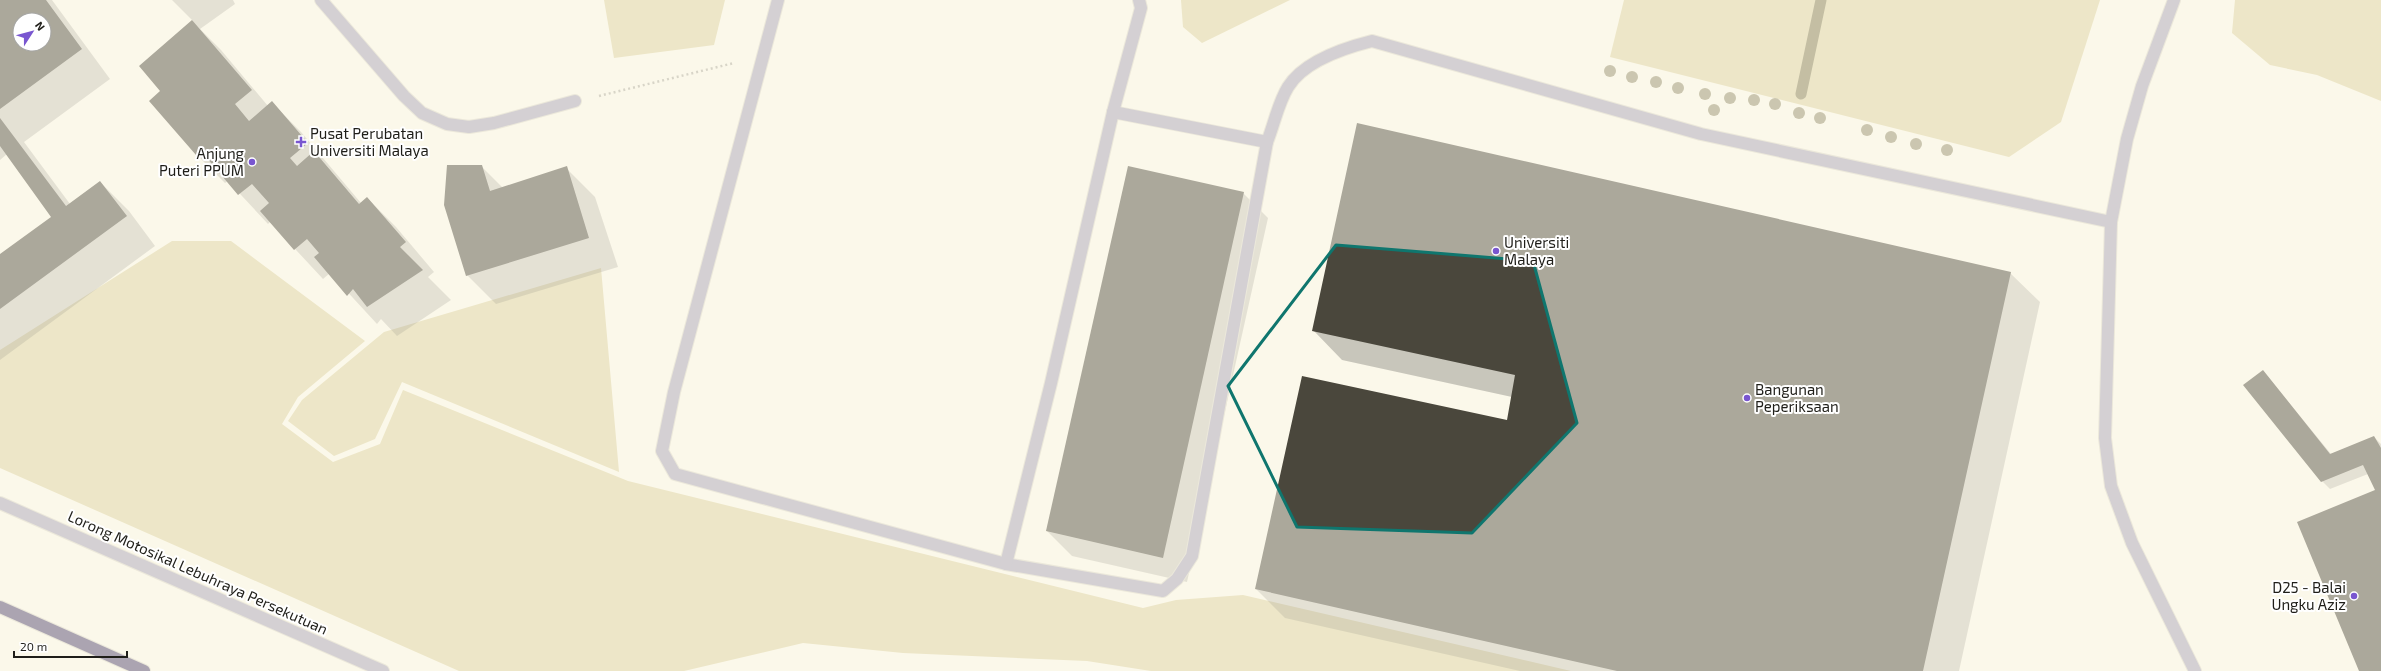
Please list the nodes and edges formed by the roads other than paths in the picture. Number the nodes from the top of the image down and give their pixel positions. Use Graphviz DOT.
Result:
graph roads {
  1 [pos="321,0"];
  2 [pos="778,0"];
  3 [pos="1139,0"];
  4 [pos="2174,0"];
  5 [pos="575,101"];
  6 [pos="1113,112"];
  7 [pos="1267,142"];
  8 [pos="2111,222"];
  9 [pos="0,503"];
  10 [pos="1006,564"];
  11 [pos="0,607"];
  12 [pos="144,671"];
  13 [pos="383,671"];
  14 [pos="2195,671"];
  1 -- 5 [label="lane"];
  2 -- 10 [label="lane"];
  3 -- 6 [label="lane"];
  4 -- 8 [label="lane"];
  6 -- 7 [label="lane"];
  6 -- 10 [label="lane"];
  7 -- 8 [label="lane"];
  7 -- 10 [label="lane"];
  8 -- 14 [label="lane"];
  9 -- 13 [label="lane, Lorong Motosikal Lebuhraya Persekutuan"];
  11 -- 12 [label="highway"];
}
